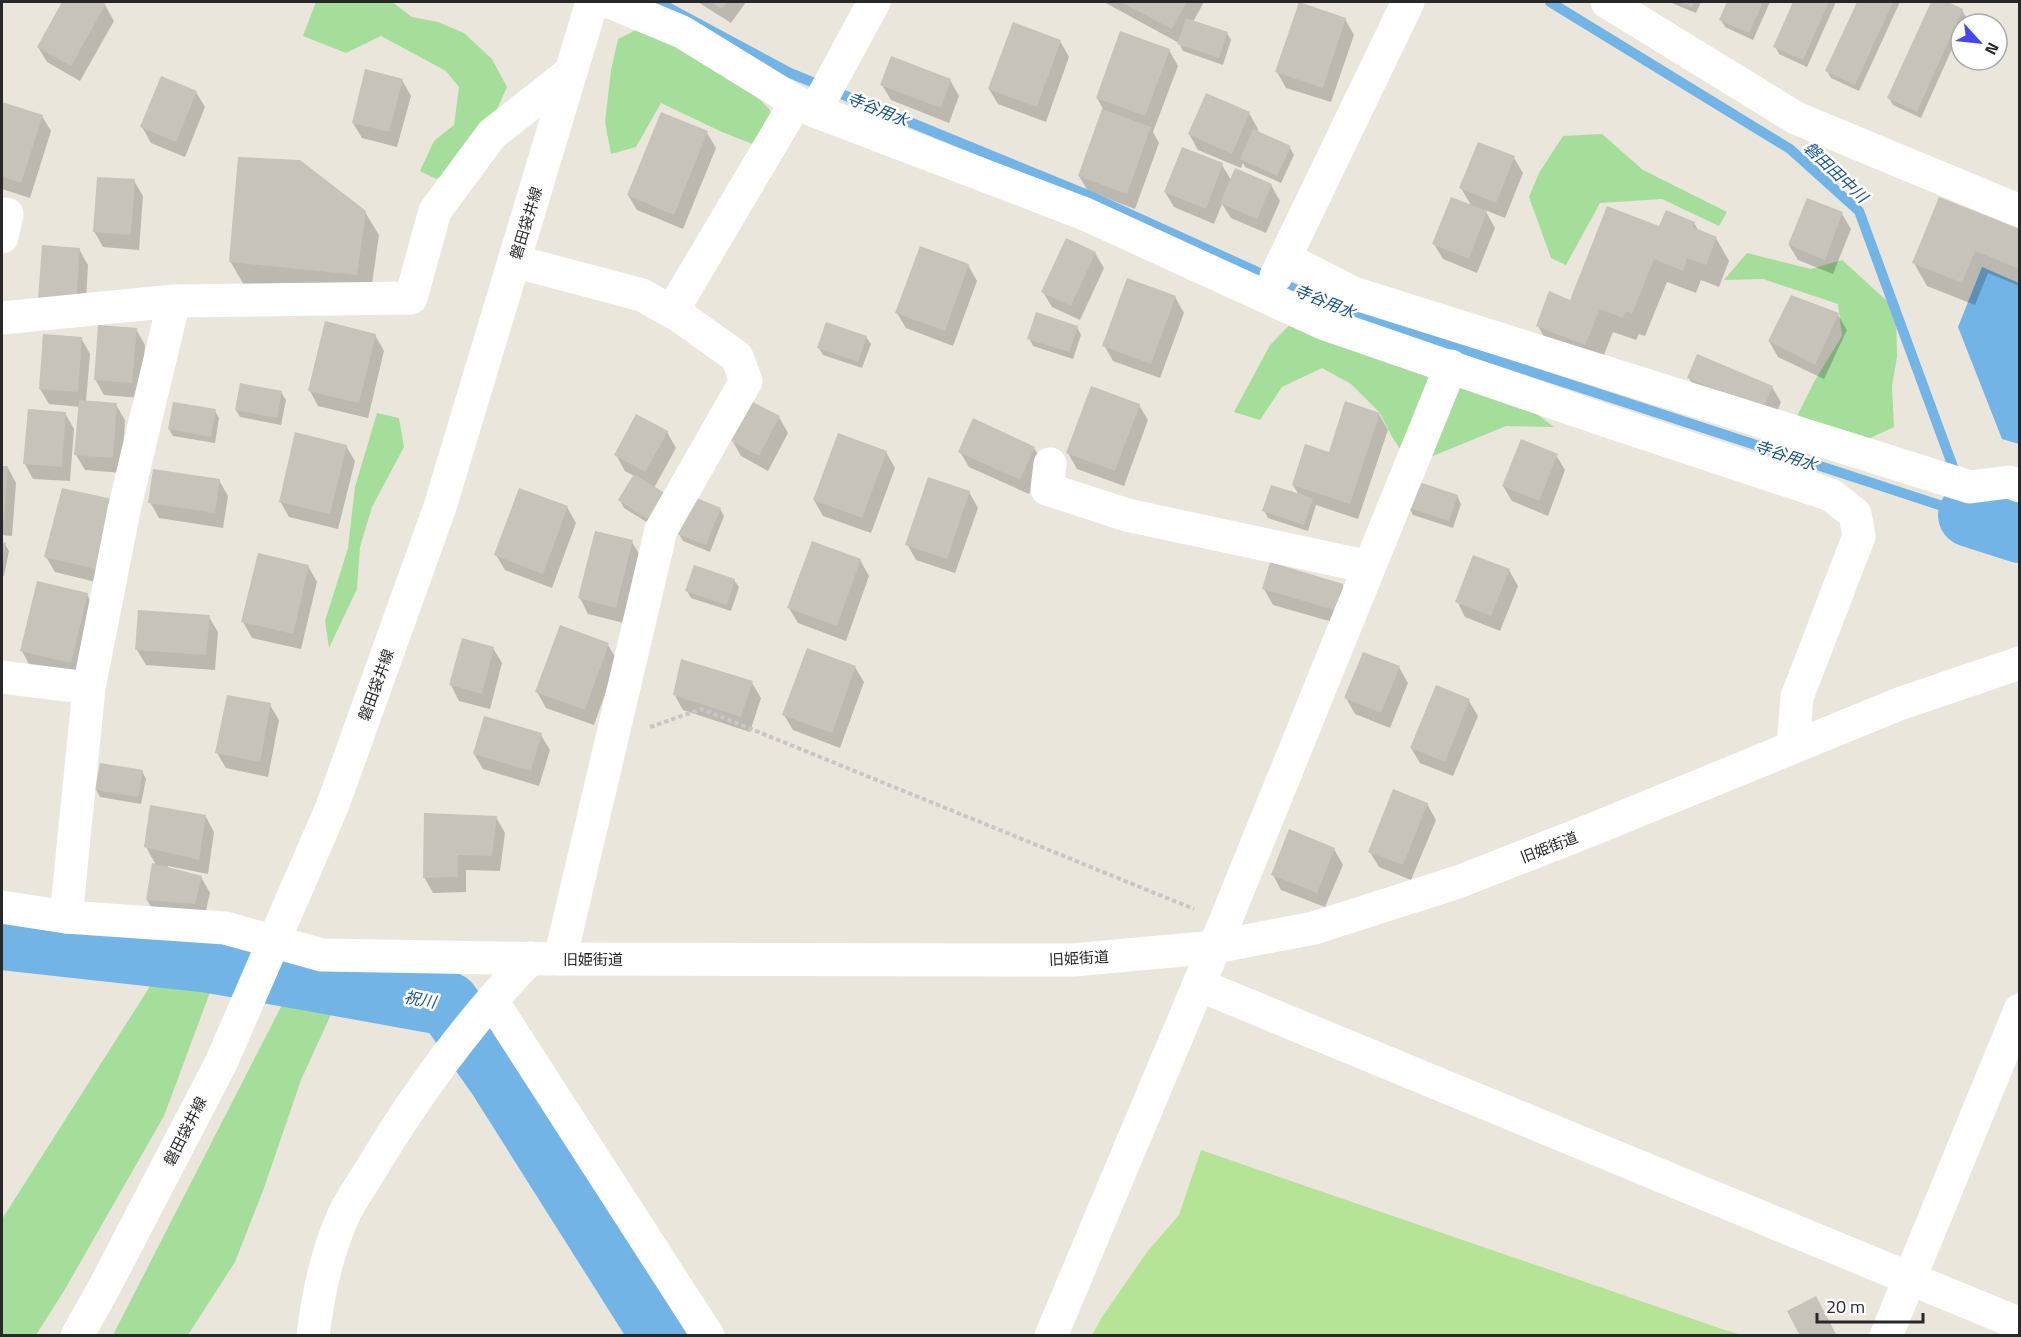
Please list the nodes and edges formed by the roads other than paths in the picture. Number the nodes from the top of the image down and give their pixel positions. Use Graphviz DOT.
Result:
graph roads {
  1 [pos="592,2"];
  2 [pos="610,2"];
  3 [pos="874,2"];
  4 [pos="1408,2"];
  5 [pos="1607,2"];
  6 [pos="571,72"];
  7 [pos="806,107"];
  8 [pos="2019,211"];
  9 [pos="1285,258"];
  10 [pos="514,261"];
  11 [pos="1266,297"];
  12 [pos="174,301"];
  13 [pos="681,317"];
  14 [pos="2,318"];
  15 [pos="1451,366"];
  16 [pos="1050,464"];
  17 [pos="2019,486"];
  18 [pos="1370,567"];
  19 [pos="2019,663"];
  20 [pos="2,677"];
  21 [pos="90,688"];
  22 [pos="1793,747"];
  23 [pos="2,907"];
  24 [pos="66,917"];
  25 [pos="1220,935"];
  26 [pos="546,959"];
  27 [pos="1199,985"];
  28 [pos="492,1001"];
  29 [pos="2019,1010"];
  30 [pos="1910,1278"];
  31 [pos="2019,1324"];
  32 [pos="77,1335"];
  33 [pos="313,1335"];
  34 [pos="708,1335"];
  35 [pos="1051,1335"];
  36 [pos="1886,1335"];
  1 -- 6 [label="street, 磐田袋井線"];
  2 -- 7 [label="street"];
  3 -- 7 [label="street"];
  4 -- 9 [label="street"];
  5 -- 8 [label="street"];
  6 -- 10 [label="street, 磐田袋井線"];
  6 -- 12 [label="street"];
  7 -- 11 [label="street"];
  7 -- 13 [label="street"];
  9 -- 11 [label="street"];
  9 -- 17 [label="street"];
  10 -- 13 [label="street"];
  10 -- 32 [label="street, 磐田袋井線"];
  11 -- 15 [label="street"];
  12 -- 14 [label="street"];
  12 -- 21 [label="street"];
  13 -- 26 [label="street"];
  15 -- 18 [label="street"];
  15 -- 22 [label="street"];
  16 -- 18 [label="street"];
  18 -- 25 [label="street"];
  19 -- 22 [label="street, 旧姫街道"];
  20 -- 21 [label="street"];
  21 -- 24 [label="street"];
  22 -- 25 [label="street, 旧姫街道"];
  23 -- 24 [label="street, 旧姫街道"];
  24 -- 26 [label="street, 旧姫街道"];
  25 -- 26 [label="street, 旧姫街道"];
  25 -- 27 [label="street"];
  26 -- 28 [label="street"];
  27 -- 30 [label="street"];
  27 -- 35 [label="street"];
  28 -- 33 [label="street"];
  28 -- 34 [label="street"];
  29 -- 30 [label="street"];
  30 -- 31 [label="street"];
  30 -- 36 [label="street"];
}
